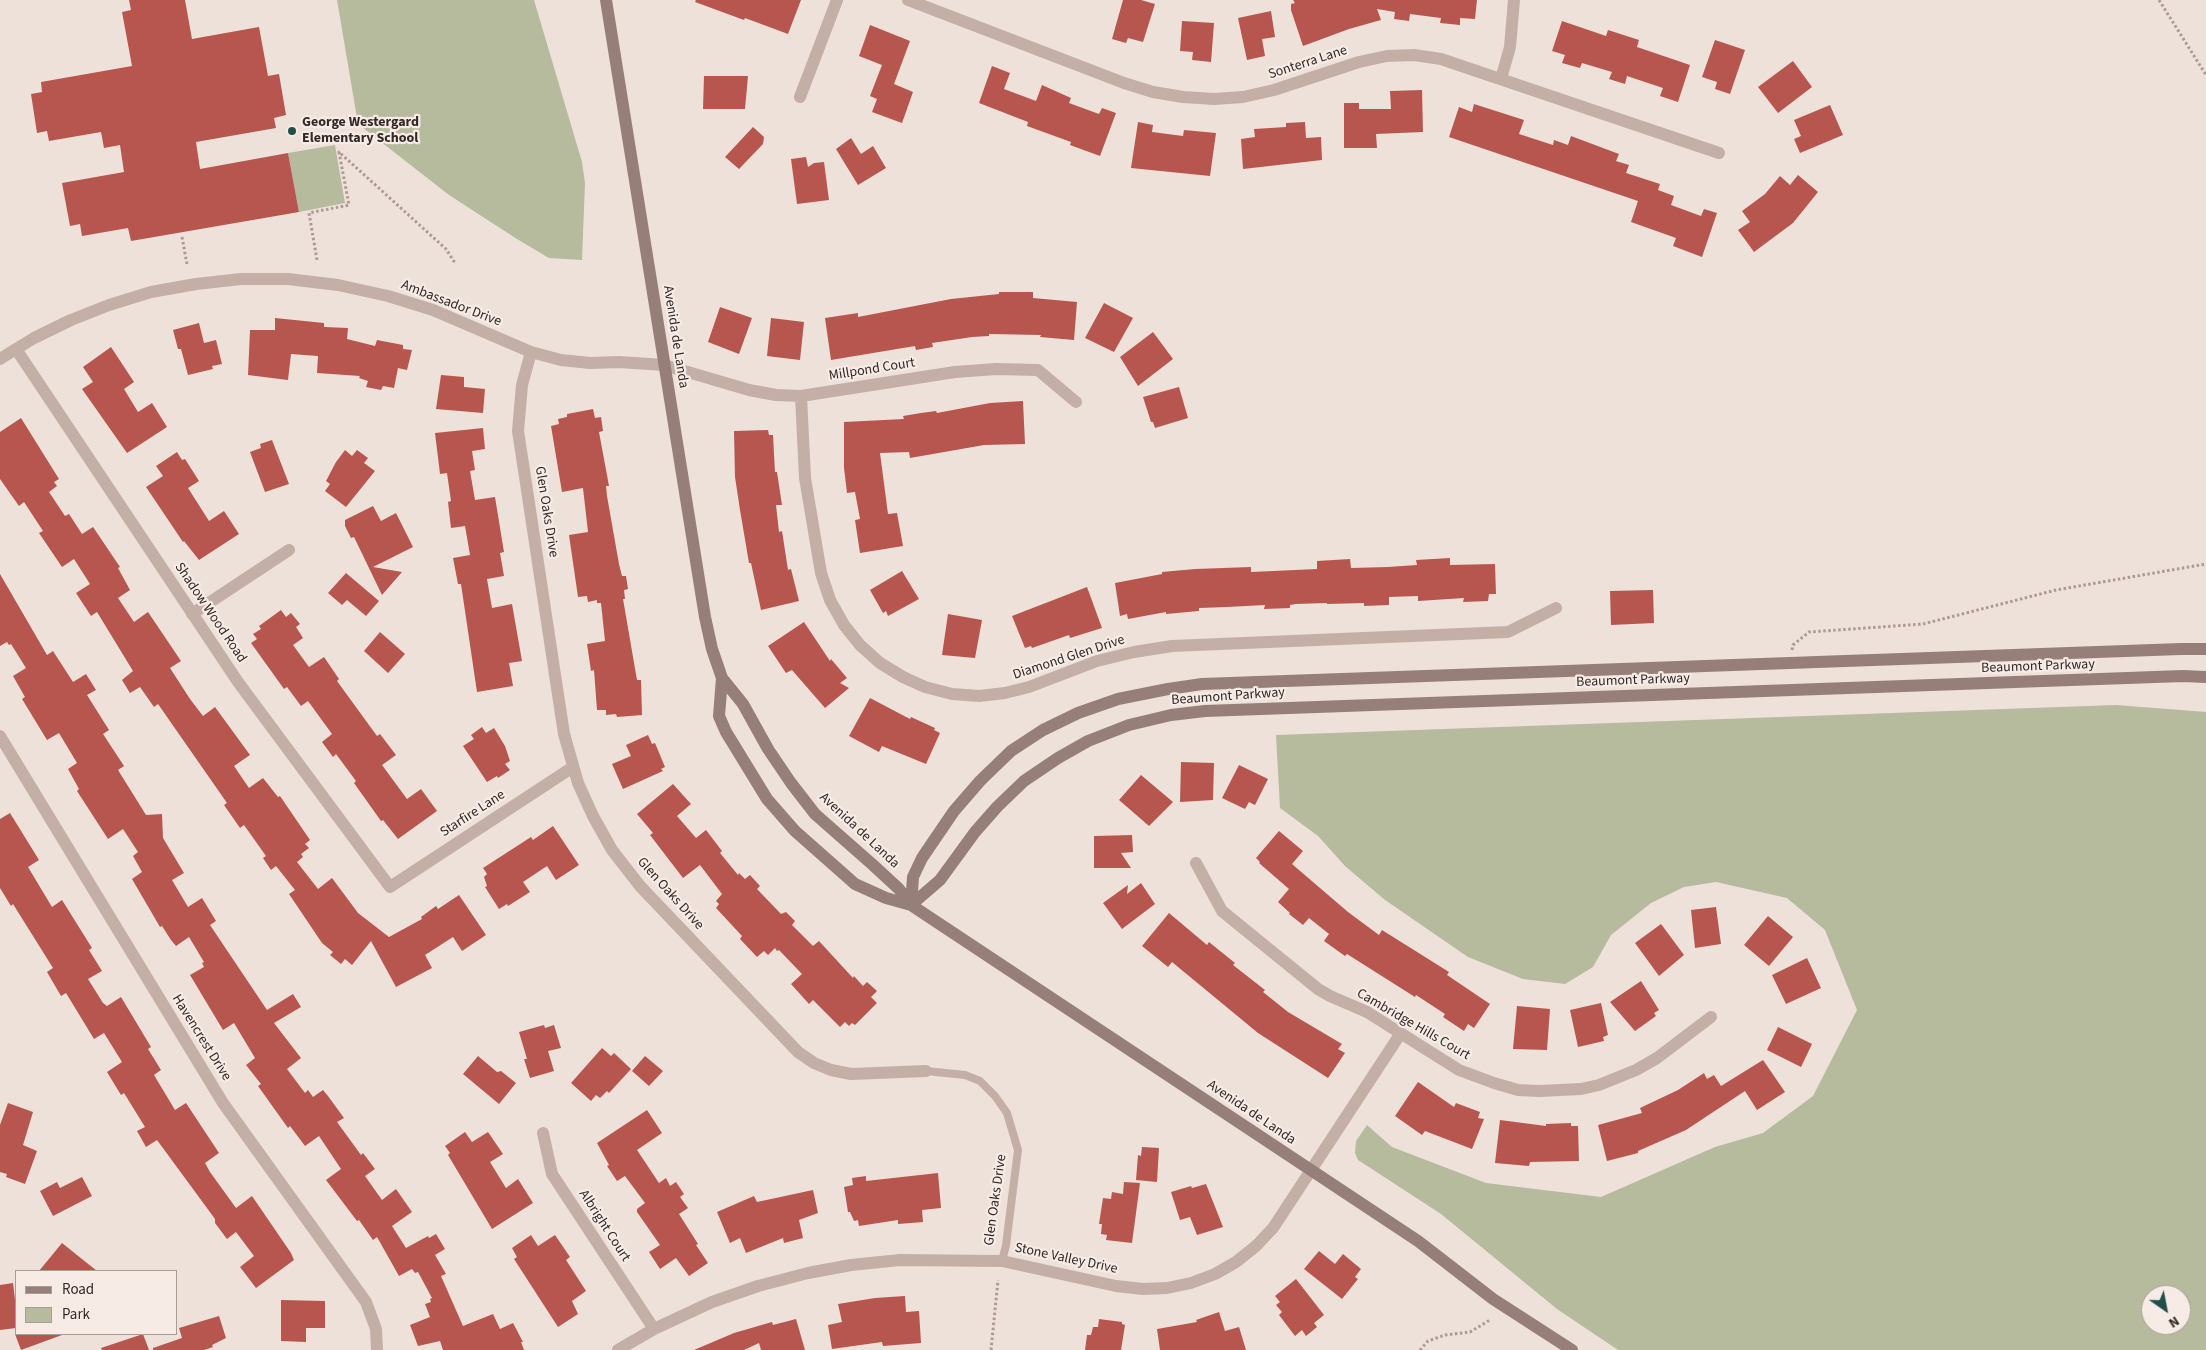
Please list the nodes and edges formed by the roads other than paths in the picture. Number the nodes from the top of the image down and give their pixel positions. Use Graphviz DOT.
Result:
graph roads {
  1 [pos="606,0"];
  2 [pos="837,0"];
  3 [pos="908,0"];
  4 [pos="1514,0"];
  5 [pos="1501,79"];
  6 [pos="800,97"];
  7 [pos="1719,153"];
  8 [pos="16,349"];
  9 [pos="531,352"];
  10 [pos="0,359"];
  11 [pos="664,366"];
  12 [pos="801,396"];
  13 [pos="1076,402"];
  14 [pos="289,550"];
  15 [pos="1556,608"];
  16 [pos="192,614"];
  17 [pos="2206,649"];
  18 [pos="2206,677"];
  19 [pos="722,678"];
  20 [pos="0,736"];
  21 [pos="573,767"];
  22 [pos="1196,863"];
  23 [pos="390,887"];
  24 [pos="911,905"];
  25 [pos="1711,1017"];
  26 [pos="1401,1034"];
  27 [pos="926,1071"];
  28 [pos="544,1133"];
  29 [pos="1311,1171"];
  30 [pos="1002,1261"];
  31 [pos="654,1329"];
  32 [pos="377,1350"];
  33 [pos="618,1350"];
  34 [pos="1572,1350"];
  1 -- 11 [label="street, Avenida de Landa"];
  2 -- 6 [label="street"];
  3 -- 5 [label="street, Sonterra Lane"];
  4 -- 5 [label="street"];
  5 -- 7 [label="street, Sonterra Lane"];
  8 -- 9 [label="street, Ambassador Drive"];
  8 -- 10 [label="street, Ambassador Drive"];
  8 -- 16 [label="street, Shadow Wood Road"];
  9 -- 11 [label="street, Ambassador Drive"];
  9 -- 21 [label="street, Glen Oaks Drive"];
  11 -- 12 [label="street, Millpond Court"];
  11 -- 19 [label="street, Avenida de Landa"];
  12 -- 13 [label="street, Millpond Court"];
  12 -- 15 [label="street, Diamond Glen Drive"];
  14 -- 16 [label="street"];
  16 -- 23 [label="street, Shadow Wood Road"];
  17 -- 24 [label="street, Beaumont Parkway"];
  18 -- 24 [label="street, Beaumont Parkway"];
  19 -- 24 [label="street, Avenida de Landa"];
  19 -- 24 [label="street, Avenida de Landa"];
  20 -- 32 [label="street, Havencrest Drive"];
  21 -- 23 [label="street, Starfire Lane"];
  21 -- 27 [label="street, Glen Oaks Drive"];
  22 -- 26 [label="street, Cambridge Hills Court"];
  24 -- 29 [label="street, Avenida de Landa"];
  25 -- 26 [label="street, Cambridge Hills Court"];
  26 -- 29 [label="street, Stone Valley Drive"];
  27 -- 30 [label="lane, Glen Oaks Drive"];
  28 -- 31 [label="street, Albright Court"];
  29 -- 30 [label="street, Stone Valley Drive"];
  29 -- 34 [label="street, Avenida de Landa"];
  30 -- 31 [label="street, Stone Valley Drive"];
  31 -- 33 [label="street, Stone Valley Drive"];
}
